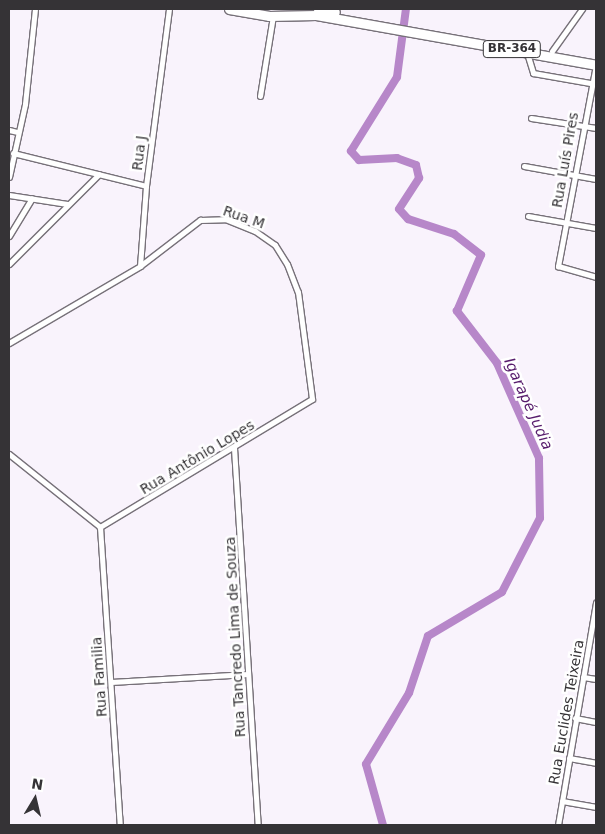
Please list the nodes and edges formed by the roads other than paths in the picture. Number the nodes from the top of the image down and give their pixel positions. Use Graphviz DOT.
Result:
graph roads {
  1 [pos="35,9"];
  2 [pos="169,9"];
  3 [pos="229,9"];
  4 [pos="318,9"];
  5 [pos="582,9"];
  6 [pos="249,10"];
  7 [pos="272,16"];
  8 [pos="366,20"];
  9 [pos="428,31"];
  10 [pos="527,52"];
  11 [pos="552,52"];
  12 [pos="596,63"];
  13 [pos="590,84"];
  14 [pos="260,96"];
  15 [pos="531,118"];
  16 [pos="582,126"];
  17 [pos="596,128"];
  18 [pos="9,130"];
  19 [pos="17,132"];
  20 [pos="13,153"];
  21 [pos="524,166"];
  22 [pos="99,174"];
  23 [pos="575,175"];
  24 [pos="9,177"];
  25 [pos="596,179"];
  26 [pos="146,186"];
  27 [pos="9,195"];
  28 [pos="32,198"];
  29 [pos="67,204"];
  30 [pos="528,216"];
  31 [pos="566,222"];
  32 [pos="596,228"];
  33 [pos="9,236"];
  34 [pos="9,264"];
  35 [pos="140,266"];
  36 [pos="596,277"];
  37 [pos="9,343"];
  38 [pos="304,405"];
  39 [pos="234,448"];
  40 [pos="9,454"];
  41 [pos="100,527"];
  42 [pos="596,602"];
  43 [pos="593,637"];
  44 [pos="248,674"];
  45 [pos="583,677"];
  46 [pos="596,679"];
  47 [pos="111,682"];
  48 [pos="575,718"];
  49 [pos="596,722"];
  50 [pos="569,758"];
  51 [pos="596,763"];
  52 [pos="562,801"];
  53 [pos="596,807"];
  54 [pos="120,825"];
  55 [pos="258,825"];
  56 [pos="558,825"];
  1 -- 19 [label="street"];
  2 -- 26 [label="street, Rua J"];
  3 -- 6 [label="highway, BR-364"];
  4 -- 8 [label="highway, BR-364"];
  5 -- 11 [label="street"];
  6 -- 7 [label="highway, BR-364"];
  7 -- 8 [label="highway, BR-364"];
  7 -- 14 [label="street"];
  8 -- 9 [label="highway, BR-364"];
  9 -- 10 [label="highway, BR-364"];
  9 -- 11 [label="highway, BR-364"];
  10 -- 12 [label="highway, BR-364"];
  10 -- 13 [label="street"];
  11 -- 12 [label="highway, BR-364"];
  12 -- 13 [label="street, Rua Luís Pires"];
  13 -- 16 [label="street, Rua Luís Pires"];
  15 -- 16 [label="street"];
  16 -- 17 [label="street"];
  16 -- 23 [label="street, Rua Luís Pires"];
  18 -- 19 [label="street"];
  19 -- 20 [label="street"];
  20 -- 22 [label="street, Rua J"];
  20 -- 24 [label="street"];
  21 -- 23 [label="street"];
  22 -- 26 [label="street, Rua J"];
  22 -- 29 [label="street"];
  23 -- 25 [label="street"];
  23 -- 31 [label="street, Rua Luís Pires"];
  26 -- 35 [label="street"];
  27 -- 28 [label="street"];
  28 -- 29 [label="street"];
  28 -- 33 [label="street"];
  29 -- 34 [label="street"];
  30 -- 31 [label="street"];
  31 -- 32 [label="street"];
  31 -- 36 [label="street, Rua Luís Pires"];
  35 -- 37 [label="street, Rua M"];
  35 -- 38 [label="street, Rua M"];
  38 -- 39 [label="street, Rua Antônio Lopes"];
  39 -- 41 [label="street, Rua Antônio Lopes"];
  39 -- 44 [label="street, Rua Tancredo Lima de Souza"];
  40 -- 41 [label="street"];
  41 -- 47 [label="street, Rua Familia"];
  42 -- 43 [label="street, Rua Euclides Teixeira"];
  43 -- 45 [label="street, Rua Euclides Teixeira"];
  44 -- 47 [label="street"];
  44 -- 55 [label="street, Rua Tancredo Lima de Souza"];
  45 -- 46 [label="street"];
  45 -- 48 [label="street, Rua Euclides Teixeira"];
  47 -- 54 [label="street, Rua Familia"];
  48 -- 49 [label="street"];
  48 -- 50 [label="street, Rua Euclides Teixeira"];
  50 -- 51 [label="street"];
  50 -- 52 [label="street, Rua Euclides Teixeira"];
  52 -- 53 [label="street"];
  52 -- 56 [label="street, Rua Euclides Teixeira"];
}
